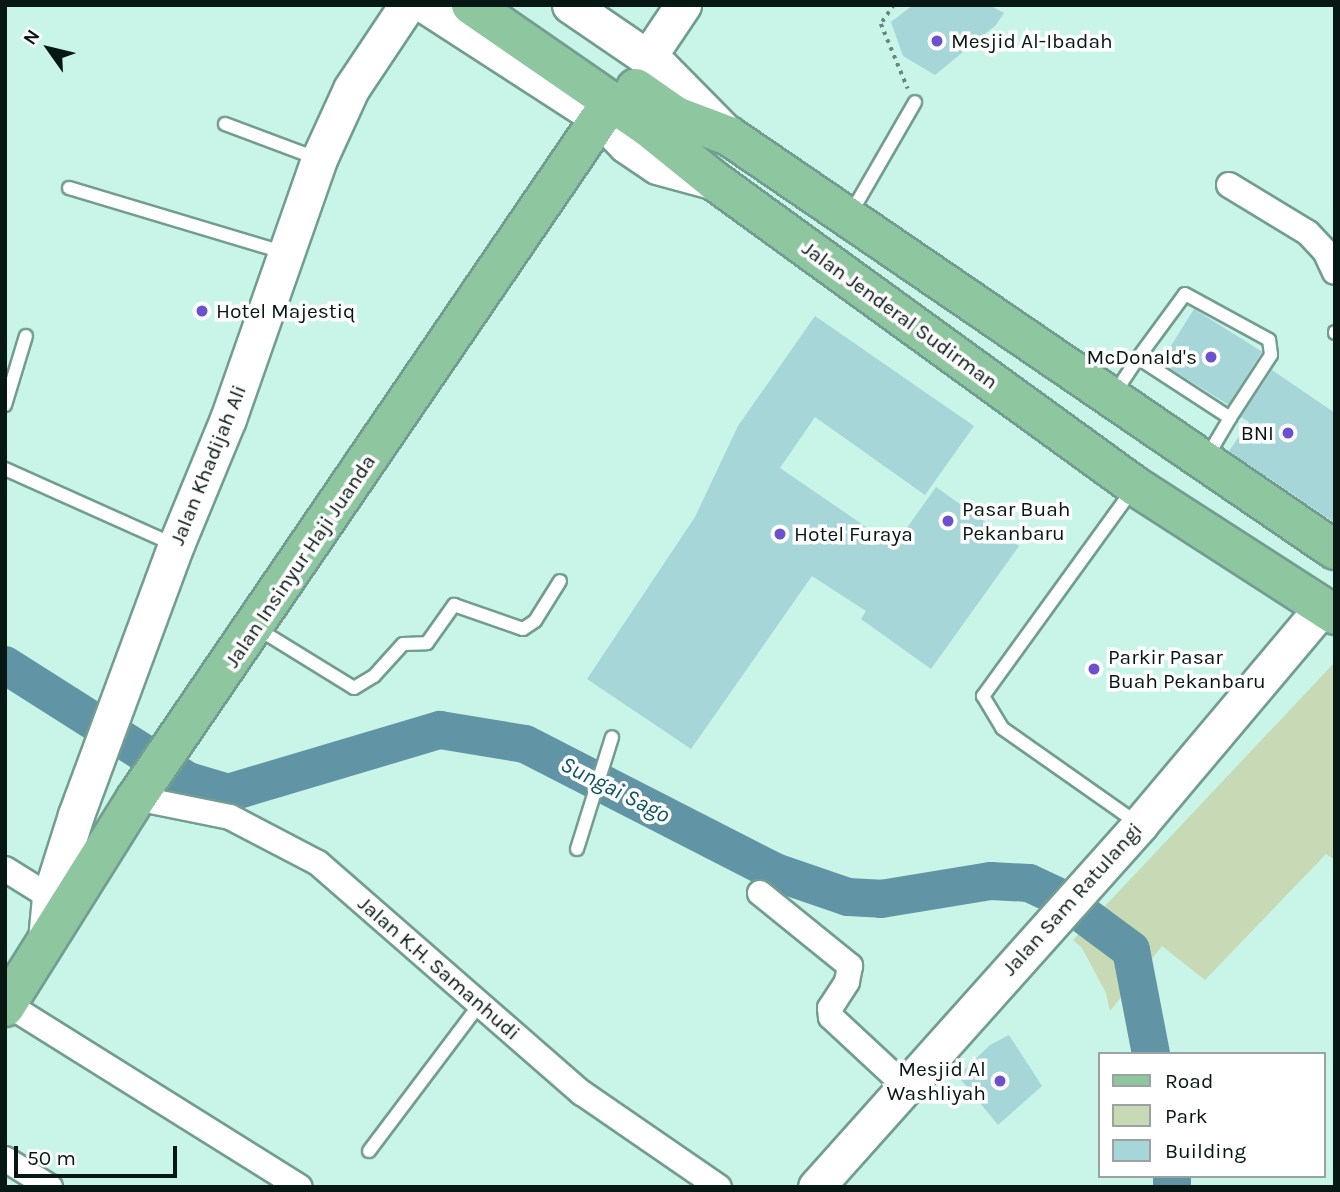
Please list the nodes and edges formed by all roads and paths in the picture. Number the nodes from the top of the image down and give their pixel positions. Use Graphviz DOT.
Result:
graph roads {
  1 [pos="407,5"];
  2 [pos="425,5"];
  3 [pos="471,5"];
  4 [pos="516,5"];
  5 [pos="570,5"];
  6 [pos="683,5"];
  7 [pos="894,5"];
  8 [pos="648,57"];
  9 [pos="915,102"];
  10 [pos="600,118"];
  11 [pos="662,121"];
  12 [pos="226,124"];
  13 [pos="729,136"];
  14 [pos="319,159"];
  15 [pos="716,182"];
  16 [pos="1229,185"];
  17 [pos="69,188"];
  18 [pos="847,219"];
  19 [pos="286,253"];
  20 [pos="1335,272"];
  21 [pos="26,336"];
  22 [pos="1138,358"];
  23 [pos="1110,400"];
  24 [pos="5,405"];
  25 [pos="1230,418"];
  26 [pos="1203,463"];
  27 [pos="5,469"];
  28 [pos="1135,486"];
  29 [pos="176,545"];
  30 [pos="1335,550"];
  31 [pos="560,581"];
  32 [pos="1329,611"];
  33 [pos="255,627"];
  34 [pos="612,737"];
  35 [pos="153,773"];
  36 [pos="1140,824"];
  37 [pos="577,849"];
  38 [pos="5,869"];
  39 [pos="760,893"];
  40 [pos="50,897"];
  41 [pos="46,940"];
  42 [pos="6,1005"];
  43 [pos="479,1005"];
  44 [pos="903,1084"];
  45 [pos="369,1151"];
  46 [pos="5,1159"];
  47 [pos="50,1187"];
  48 [pos="300,1187"];
  49 [pos="719,1187"];
  50 [pos="816,1187"];
  1 -- 14 [label="street, Jalan Khadijah Ali"];
  2 -- 10 [label="street"];
  3 -- 11 [label="main road, Jalan Jenderal Sudirman"];
  4 -- 11 [label="main road, Jalan Jenderal Sudirman"];
  5 -- 8 [label="street"];
  6 -- 8 [label="street"];
  7 -- 9 [label="path"];
  8 -- 13 [label="street"];
  9 -- 18 [label="lane"];
  10 -- 15 [label="street"];
  10 -- 33 [label="main road, Jalan Insinyur Haji Juanda"];
  11 -- 13 [label="main road, Jalan Jenderal Sudirman"];
  11 -- 15 [label="main road, Jalan Jenderal Sudirman"];
  12 -- 14 [label="lane"];
  13 -- 18 [label="main road, Jalan Jenderal Sudirman"];
  14 -- 19 [label="street, Jalan Khadijah Ali"];
  15 -- 28 [label="main road, Jalan Jenderal Sudirman"];
  16 -- 20 [label="street"];
  17 -- 19 [label="lane"];
  18 -- 23 [label="main road, Jalan Jenderal Sudirman"];
  19 -- 29 [label="street, Jalan Khadijah Ali"];
  21 -- 24 [label="lane"];
  22 -- 23 [label="lane"];
  22 -- 25 [label="lane"];
  22 -- 25 [label="lane"];
  23 -- 26 [label="main road, Jalan Jenderal Sudirman"];
  25 -- 26 [label="lane"];
  26 -- 30 [label="main road, Jalan Jenderal Sudirman"];
  27 -- 29 [label="lane"];
  28 -- 32 [label="main road, Jalan Jenderal Sudirman"];
  28 -- 36 [label="lane"];
  29 -- 40 [label="street, Jalan Khadijah Ali"];
  31 -- 33 [label="lane"];
  32 -- 36 [label="street, Jalan Sam Ratulangi"];
  33 -- 35 [label="main road, Jalan Insinyur Haji Juanda"];
  34 -- 37 [label="lane"];
  35 -- 41 [label="main road, Jalan Insinyur Haji Juanda"];
  35 -- 43 [label="street, Jalan K.H. Samanhudi"];
  36 -- 44 [label="street, Jalan Sam Ratulangi"];
  38 -- 40 [label="street"];
  39 -- 44 [label="street"];
  40 -- 41 [label="street, Jalan Khadijah Ali"];
  41 -- 42 [label="main road, Jalan Insinyur Haji Juanda"];
  42 -- 48 [label="street"];
  43 -- 45 [label="lane"];
  43 -- 49 [label="street, Jalan K.H. Samanhudi"];
  44 -- 50 [label="street, Jalan Sam Ratulangi"];
  46 -- 47 [label="street"];
}
